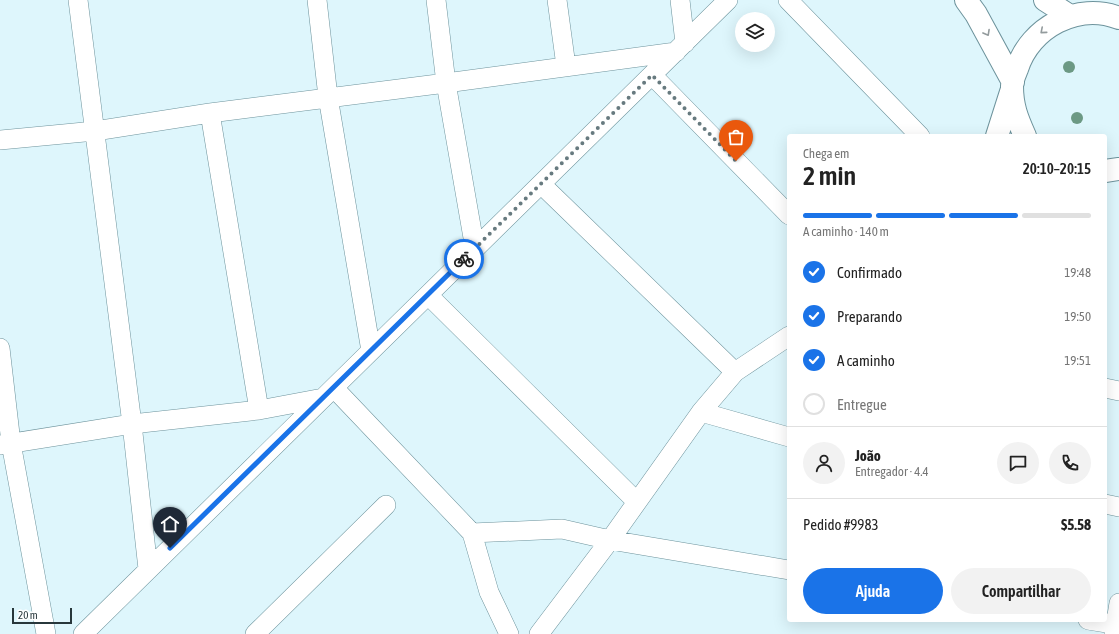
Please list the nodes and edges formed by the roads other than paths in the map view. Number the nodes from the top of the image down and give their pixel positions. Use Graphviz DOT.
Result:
graph roads {
  1 [pos="78,0"];
  2 [pos="317,0"];
  3 [pos="436,0"];
  4 [pos="557,0"];
  5 [pos="680,0"];
  6 [pos="728,0"];
  7 [pos="788,0"];
  8 [pos="966,0"];
  9 [pos="1045,0"];
  10 [pos="1119,3"];
  11 [pos="1080,14"];
  12 [pos="1119,18"];
  13 [pos="681,47"];
  14 [pos="566,66"];
  15 [pos="652,75"];
  16 [pos="446,83"];
  17 [pos="1013,84"];
  18 [pos="328,97"];
  19 [pos="210,113"];
  20 [pos="95,131"];
  21 [pos="918,134"];
  22 [pos="998,134"];
  23 [pos="1024,134"];
  24 [pos="0,140"];
  25 [pos="1119,169"];
  26 [pos="1107,171"];
  27 [pos="541,184"];
  28 [pos="787,213"];
  29 [pos="475,249"];
  30 [pos="428,295"];
  31 [pos="787,337"];
  32 [pos="0,348"];
  33 [pos="371,351"];
  34 [pos="735,372"];
  35 [pos="1107,388"];
  36 [pos="1119,391"];
  37 [pos="328,393"];
  38 [pos="259,410"];
  39 [pos="701,412"];
  40 [pos="132,424"];
  41 [pos="787,436"];
  42 [pos="5,444"];
  43 [pos="637,502"];
  44 [pos="386,504"];
  45 [pos="1107,504"];
  46 [pos="1119,507"];
  47 [pos="472,533"];
  48 [pos="610,540"];
  49 [pos="148,569"];
  50 [pos="787,570"];
  51 [pos="1119,603"];
  52 [pos="1095,622"];
  53 [pos="1116,628"];
  54 [pos="46,634"];
  55 [pos="82,634"];
  56 [pos="255,634"];
  57 [pos="509,634"];
  58 [pos="539,634"];
  1 -- 20 [label="street"];
  2 -- 18 [label="street"];
  3 -- 16 [label="street"];
  4 -- 14 [label="street"];
  5 -- 13 [label="street"];
  6 -- 13 [label="street"];
  7 -- 21 [label="street"];
  8 -- 17 [label="street, one-way"];
  9 -- 11 [label="street"];
  10 -- 11 [label="street"];
  11 -- 12 [label="street"];
  11 -- 17 [label="street, one-way"];
  13 -- 14 [label="street"];
  13 -- 15 [label="street"];
  14 -- 16 [label="street"];
  15 -- 27 [label="street"];
  15 -- 28 [label="street"];
  16 -- 18 [label="street"];
  16 -- 29 [label="street"];
  17 -- 22 [label="street"];
  17 -- 23 [label="street"];
  18 -- 19 [label="street"];
  18 -- 33 [label="street"];
  19 -- 20 [label="street"];
  19 -- 38 [label="street"];
  20 -- 24 [label="street"];
  20 -- 40 [label="street"];
  25 -- 26 [label="street"];
  27 -- 29 [label="street"];
  27 -- 34 [label="street"];
  29 -- 30 [label="street"];
  30 -- 33 [label="street"];
  30 -- 43 [label="street"];
  31 -- 34 [label="street"];
  32 -- 42 [label="street"];
  33 -- 37 [label="street"];
  34 -- 39 [label="street"];
  35 -- 36 [label="street"];
  37 -- 38 [label="street"];
  37 -- 47 [label="street"];
  37 -- 49 [label="street"];
  38 -- 40 [label="street"];
  39 -- 41 [label="street"];
  39 -- 43 [label="street"];
  40 -- 42 [label="street"];
  40 -- 49 [label="street"];
  42 -- 54 [label="street"];
  43 -- 48 [label="street"];
  44 -- 56 [label="street"];
  45 -- 46 [label="street"];
  47 -- 48 [label="street"];
  47 -- 57 [label="street"];
  48 -- 50 [label="street"];
  48 -- 58 [label="street"];
  49 -- 55 [label="street"];
  51 -- 53 [label="street"];
  52 -- 53 [label="street"];
}
